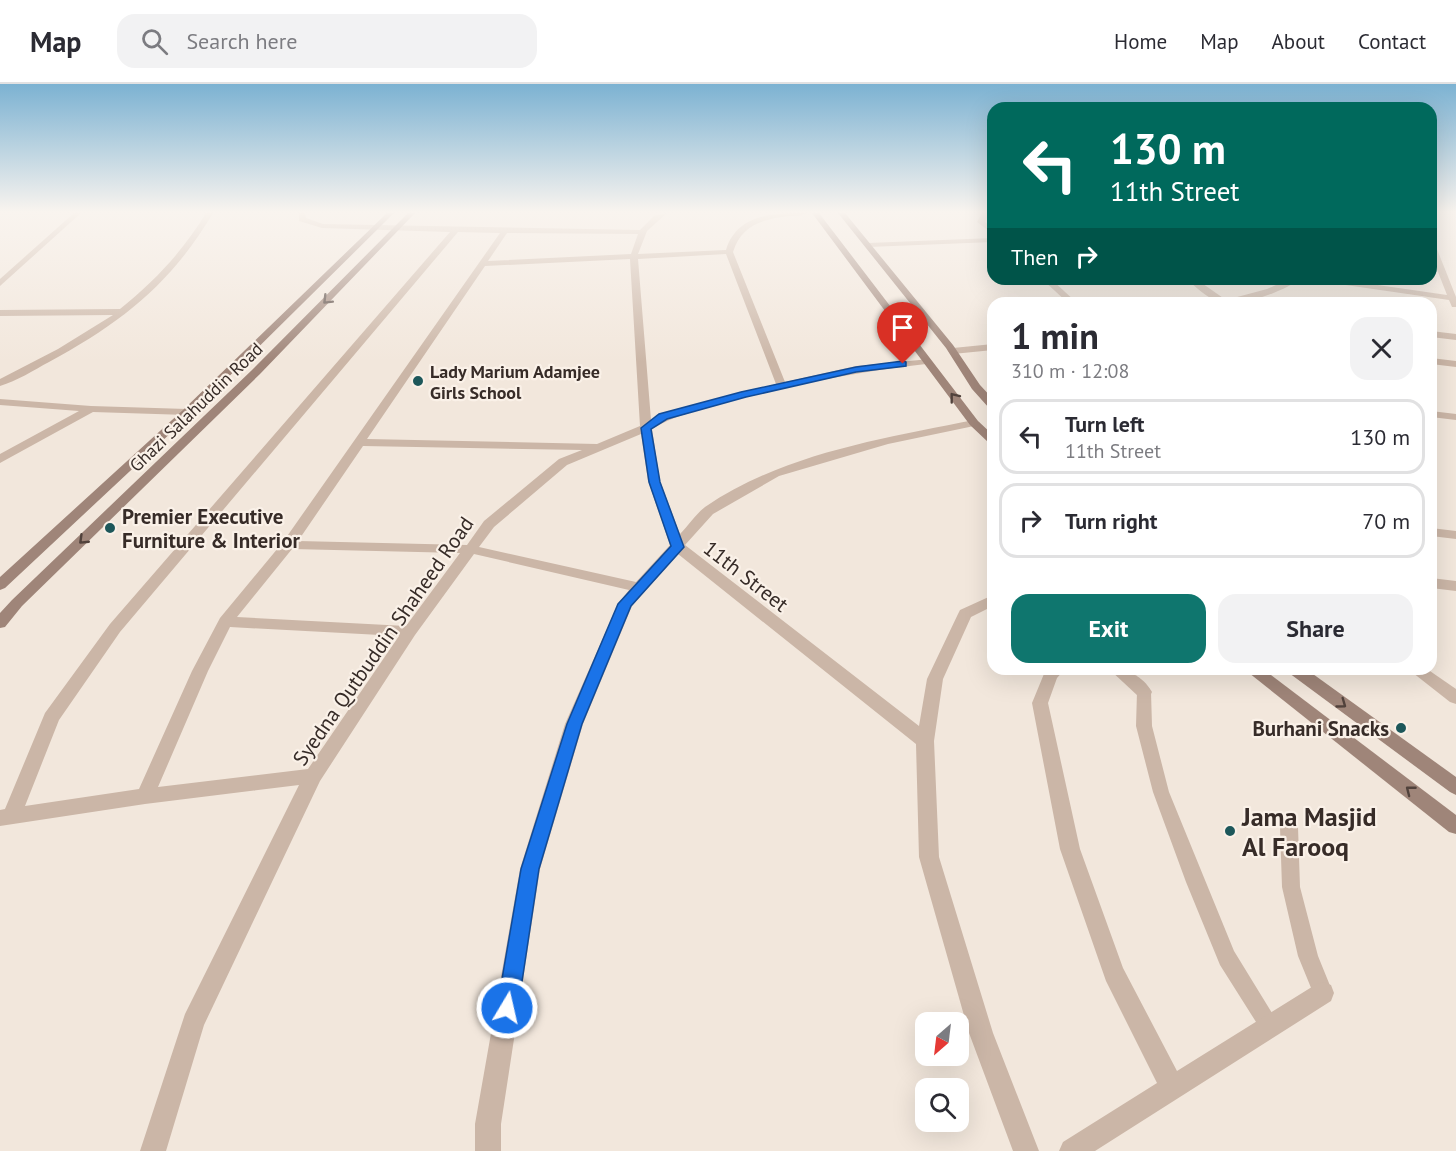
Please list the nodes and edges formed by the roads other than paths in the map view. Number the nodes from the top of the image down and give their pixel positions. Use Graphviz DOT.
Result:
graph roads {
  1 [pos="23,263"];
  2 [pos="175,263"];
  3 [pos="340,263"];
  4 [pos="364,263"];
  5 [pos="428,263"];
  6 [pos="506,263"];
  7 [pos="634,263"];
  8 [pos="733,263"];
  9 [pos="870,263"];
  10 [pos="870,263"];
  11 [pos="1439,263"];
  12 [pos="483,264"];
  13 [pos="1437,268"];
  14 [pos="1441,268"];
  15 [pos="0,283"];
  16 [pos="1053,285"];
  17 [pos="1200,285"];
  18 [pos="1283,285"];
  19 [pos="1353,285"];
  20 [pos="1066,297"];
  21 [pos="1216,297"];
  22 [pos="1253,297"];
  23 [pos="1424,297"];
  24 [pos="1437,299"];
  25 [pos="1454,302"];
  26 [pos="122,312"];
  27 [pos="0,313"];
  28 [pos="1437,335"];
  29 [pos="1456,337"];
  30 [pos="987,347"];
  31 [pos="936,351"];
  32 [pos="1437,362"];
  33 [pos="1456,364"];
  34 [pos="0,383"];
  35 [pos="782,386"];
  36 [pos="987,399"];
  37 [pos="0,402"];
  38 [pos="91,409"];
  39 [pos="187,412"];
  40 [pos="1437,415"];
  41 [pos="1456,417"];
  42 [pos="974,423"];
  43 [pos="646,428"];
  44 [pos="987,435"];
  45 [pos="359,442"];
  46 [pos="601,447"];
  47 [pos="0,459"];
  48 [pos="1437,533"];
  49 [pos="1456,535"];
  50 [pos="288,545"];
  51 [pos="678,547"];
  52 [pos="470,549"];
  53 [pos="1437,584"];
  54 [pos="0,585"];
  55 [pos="1456,586"];
  56 [pos="640,588"];
  57 [pos="987,603"];
  58 [pos="225,622"];
  59 [pos="0,623"];
  60 [pos="410,631"];
  61 [pos="1050,675"];
  62 [pos="1124,675"];
  63 [pos="1260,675"];
  64 [pos="1303,675"];
  65 [pos="1424,675"];
  66 [pos="1144,692"];
  67 [pos="1456,698"];
  68 [pos="925,741"];
  69 [pos="313,776"];
  70 [pos="1456,787"];
  71 [pos="145,796"];
  72 [pos="6,817"];
  73 [pos="1456,826"];
  74 [pos="1289,827"];
  75 [pos="1323,993"];
  76 [pos="1270,1026"];
  77 [pos="1172,1087"];
  78 [pos="153,1151"];
  79 [pos="489,1151"];
  80 [pos="1026,1151"];
  81 [pos="1072,1151"];
  1 -- 15 [label="street"];
  2 -- 26 [label="street"];
  3 -- 39 [label="street, Ghazi Salahuddin Road"];
  4 -- 59 [label="street, Ghazi Salahuddin Road, one-way"];
  5 -- 72 [label="street"];
  6 -- 12 [label="street"];
  7 -- 43 [label="street, 11th Street"];
  8 -- 35 [label="street"];
  9 -- 31 [label="street"];
  10 -- 31 [label="street"];
  11 -- 14 [label="street"];
  12 -- 45 [label="street"];
  13 -- 14 [label="street"];
  14 -- 25 [label="street"];
  16 -- 20 [label="street"];
  17 -- 21 [label="street"];
  18 -- 22 [label="street"];
  19 -- 23 [label="street"];
  24 -- 25 [label="street"];
  26 -- 27 [label="street"];
  26 -- 34 [label="street"];
  28 -- 29 [label="street"];
  30 -- 31 [label="street, Syedna Qutbuddin Shaheed Road"];
  31 -- 35 [label="street, Syedna Qutbuddin Shaheed Road"];
  31 -- 36 [label="street"];
  42 -- 31 [label="street, one-way"];
  32 -- 33 [label="street"];
  35 -- 43 [label="street, Syedna Qutbuddin Shaheed Road"];
  37 -- 38 [label="street"];
  38 -- 39 [label="street"];
  38 -- 47 [label="street"];
  39 -- 54 [label="street, Ghazi Salahuddin Road"];
  40 -- 41 [label="street"];
  42 -- 44 [label="street"];
  42 -- 51 [label="street"];
  43 -- 46 [label="street, Syedna Qutbuddin Shaheed Road"];
  43 -- 51 [label="street, 11th Street"];
  45 -- 46 [label="street"];
  45 -- 50 [label="street"];
  46 -- 52 [label="street, Syedna Qutbuddin Shaheed Road"];
  48 -- 49 [label="street"];
  50 -- 52 [label="street"];
  50 -- 58 [label="street"];
  51 -- 56 [label="street"];
  51 -- 68 [label="street, 11th Street"];
  52 -- 56 [label="street"];
  52 -- 60 [label="street, Syedna Qutbuddin Shaheed Road"];
  53 -- 55 [label="street"];
  56 -- 79 [label="street"];
  57 -- 68 [label="street"];
  58 -- 60 [label="street"];
  58 -- 71 [label="street"];
  60 -- 69 [label="street, Syedna Qutbuddin Shaheed Road"];
  61 -- 77 [label="street"];
  62 -- 66 [label="street"];
  73 -- 63 [label="street, one-way"];
  64 -- 70 [label="street, one-way"];
  65 -- 67 [label="street"];
  66 -- 76 [label="lane"];
  68 -- 80 [label="street"];
  69 -- 71 [label="street"];
  69 -- 78 [label="street, Syedna Qutbuddin Shaheed Road"];
  71 -- 72 [label="street"];
  74 -- 75 [label="lane"];
  75 -- 76 [label="street"];
  76 -- 77 [label="street"];
  77 -- 81 [label="street"];
}
